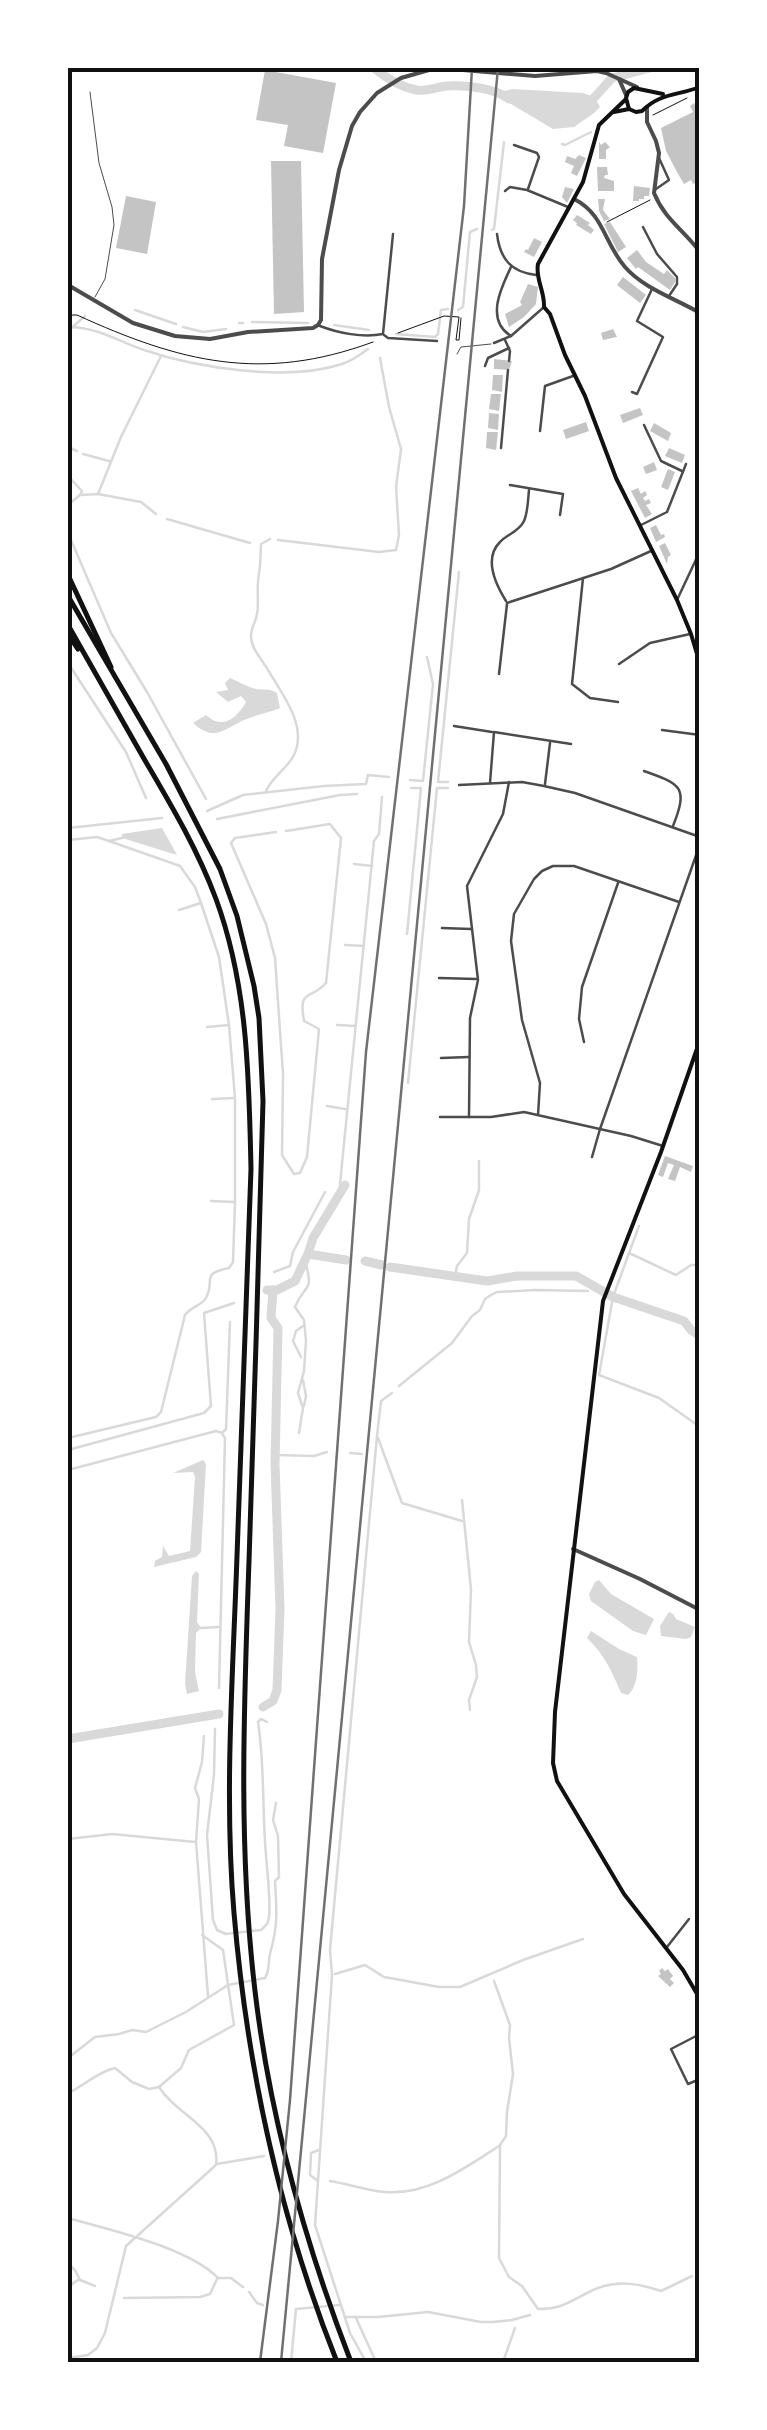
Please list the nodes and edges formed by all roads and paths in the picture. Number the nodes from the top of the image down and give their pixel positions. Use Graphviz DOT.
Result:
graph roads {
  1 [pos="414,70"];
  2 [pos="619,78"];
  3 [pos="700,87"];
  4 [pos="638,88"];
  5 [pos="645,91"];
  6 [pos="90,92"];
  7 [pos="665,95"];
  8 [pos="626,98"];
  9 [pos="682,100"];
  10 [pos="648,105"];
  11 [pos="629,108"];
  12 [pos="614,112"];
  13 [pos="636,112"];
  14 [pos="648,119"];
  15 [pos="514,145"];
  16 [pos="658,156"];
  17 [pos="528,190"];
  18 [pos="655,190"];
  19 [pos="505,191"];
  20 [pos="653,198"];
  21 [pos="574,199"];
  22 [pos="569,208"];
  23 [pos="601,226"];
  24 [pos="643,227"];
  25 [pos="394,234"];
  26 [pos="497,234"];
  27 [pos="700,252"];
  28 [pos="511,267"];
  29 [pos="537,275"];
  30 [pos="68,285"];
  31 [pos="653,287"];
  32 [pos="669,296"];
  33 [pos="94,299"];
  34 [pos="544,306"];
  35 [pos="700,312"];
  36 [pos="68,314"];
  37 [pos="444,316"];
  38 [pos="461,318"];
  39 [pos="318,326"];
  40 [pos="383,334"];
  41 [pos="510,336"];
  42 [pos="504,339"];
  43 [pos="437,341"];
  44 [pos="494,343"];
  45 [pos="509,348"];
  46 [pos="354,349"];
  47 [pos="457,354"];
  48 [pos="509,361"];
  49 [pos="485,366"];
  50 [pos="508,370"];
  51 [pos="575,376"];
  52 [pos="632,392"];
  53 [pos="644,425"];
  54 [pos="540,431"];
  55 [pos="501,448"];
  56 [pos="686,464"];
  57 [pos="684,471"];
  58 [pos="510,485"];
  59 [pos="529,490"];
  60 [pos="560,515"];
  61 [pos="640,526"];
  62 [pos="652,550"];
  63 [pos="700,551"];
  64 [pos="68,575"];
  65 [pos="583,578"];
  66 [pos="68,596"];
  67 [pos="677,600"];
  68 [pos="507,602"];
  69 [pos="68,625"];
  70 [pos="68,634"];
  71 [pos="691,634"];
  72 [pos="698,650"];
  73 [pos="619,664"];
  74 [pos="700,664"];
  75 [pos="499,674"];
  76 [pos="96,676"];
  77 [pos="120,688"];
  78 [pos="618,702"];
  79 [pos="454,726"];
  80 [pos="662,730"];
  81 [pos="494,732"];
  82 [pos="700,736"];
  83 [pos="550,741"];
  84 [pos="571,744"];
  85 [pos="644,770"];
  86 [pos="509,782"];
  87 [pos="490,784"];
  88 [pos="458,785"];
  89 [pos="544,786"];
  90 [pos="672,828"];
  91 [pos="700,838"];
  92 [pos="700,844"];
  93 [pos="618,882"];
  94 [pos="680,902"];
  95 [pos="442,928"];
  96 [pos="472,929"];
  97 [pos="439,978"];
  98 [pos="478,980"];
  99 [pos="700,1040"];
  100 [pos="584,1042"];
  101 [pos="469,1057"];
  102 [pos="441,1058"];
  103 [pos="538,1114"];
  104 [pos="440,1117"];
  105 [pos="469,1117"];
  106 [pos="600,1129"];
  107 [pos="663,1146"];
  108 [pos="592,1158"];
  109 [pos="574,1550"];
  110 [pos="700,1610"];
  111 [pos="689,1919"];
  112 [pos="666,1948"];
  113 [pos="700,1999"];
  114 [pos="700,2034"];
  115 [pos="700,2079"];
  116 [pos="337,2362"];
  117 [pos="351,2362"];
  1 -- 2 [label="street"];
  1 -- 39 [label="street"];
  2 -- 4 [label="street"];
  2 -- 8 [label="street"];
  3 -- 7 [label="main road"];
  4 -- 5 [label="main road"];
  4 -- 8 [label="main road"];
  5 -- 7 [label="main road"];
  5 -- 10 [label="main road"];
  6 -- 33 [label="lane"];
  7 -- 10 [label="main road"];
  8 -- 11 [label="main road"];
  8 -- 12 [label="main road"];
  9 -- 14 [label="path"];
  10 -- 13 [label="main road"];
  10 -- 14 [label="street"];
  11 -- 12 [label="main road"];
  11 -- 13 [label="main road"];
  12 -- 21 [label="main road"];
  13 -- 14 [label="street"];
  14 -- 16 [label="street"];
  15 -- 17 [label="street"];
  16 -- 18 [label="street"];
  16 -- 18 [label="street"];
  17 -- 19 [label="street"];
  17 -- 22 [label="street"];
  18 -- 27 [label="street"];
  20 -- 23 [label="path"];
  21 -- 22 [label="main road"];
  21 -- 23 [label="street"];
  22 -- 29 [label="main road"];
  23 -- 31 [label="street"];
  24 -- 32 [label="street"];
  25 -- 40 [label="street"];
  26 -- 28 [label="street"];
  28 -- 29 [label="street"];
  28 -- 41 [label="street"];
  29 -- 34 [label="main road"];
  30 -- 33 [label="street"];
  31 -- 32 [label="street"];
  31 -- 52 [label="street"];
  32 -- 35 [label="street"];
  33 -- 39 [label="street"];
  34 -- 41 [label="street"];
  34 -- 51 [label="main road"];
  36 -- 46 [label="path"];
  37 -- 38 [label="path"];
  39 -- 40 [label="street"];
  40 -- 43 [label="street"];
  41 -- 42 [label="street"];
  42 -- 44 [label="street"];
  42 -- 45 [label="street"];
  44 -- 47 [label="lane"];
  45 -- 48 [label="street"];
  45 -- 49 [label="street"];
  50 -- 55 [label="street"];
  51 -- 54 [label="street"];
  51 -- 61 [label="main road"];
  53 -- 57 [label="street"];
  56 -- 57 [label="street"];
  57 -- 61 [label="street"];
  58 -- 59 [label="street"];
  59 -- 60 [label="street"];
  59 -- 68 [label="street"];
  61 -- 62 [label="main road"];
  62 -- 65 [label="street"];
  62 -- 67 [label="main road"];
  63 -- 67 [label="street"];
  64 -- 77 [label="highway"];
  65 -- 68 [label="street"];
  65 -- 78 [label="street"];
  66 -- 77 [label="highway"];
  67 -- 71 [label="main road"];
  68 -- 75 [label="street"];
  69 -- 76 [label="highway"];
  70 -- 76 [label="highway"];
  71 -- 72 [label="main road"];
  71 -- 73 [label="street"];
  72 -- 74 [label="main road"];
  76 -- 116 [label="highway"];
  77 -- 117 [label="highway"];
  79 -- 81 [label="street"];
  80 -- 82 [label="street"];
  81 -- 83 [label="street"];
  81 -- 87 [label="street"];
  83 -- 84 [label="street"];
  83 -- 89 [label="street"];
  85 -- 90 [label="street"];
  86 -- 87 [label="street"];
  86 -- 89 [label="street"];
  86 -- 96 [label="street"];
  87 -- 88 [label="street"];
  89 -- 90 [label="street"];
  90 -- 91 [label="street"];
  92 -- 94 [label="street"];
  93 -- 94 [label="street"];
  93 -- 100 [label="street"];
  93 -- 103 [label="street"];
  94 -- 106 [label="street"];
  95 -- 96 [label="street"];
  96 -- 98 [label="street"];
  97 -- 98 [label="street"];
  98 -- 101 [label="street"];
  99 -- 107 [label="main road"];
  101 -- 102 [label="street"];
  101 -- 105 [label="street"];
  103 -- 105 [label="street"];
  103 -- 106 [label="street"];
  104 -- 105 [label="street"];
  106 -- 107 [label="street"];
  106 -- 108 [label="street"];
  107 -- 109 [label="main road"];
  109 -- 110 [label="street"];
  109 -- 112 [label="main road"];
  111 -- 112 [label="street"];
  112 -- 113 [label="main road"];
  114 -- 115 [label="street"];
}
